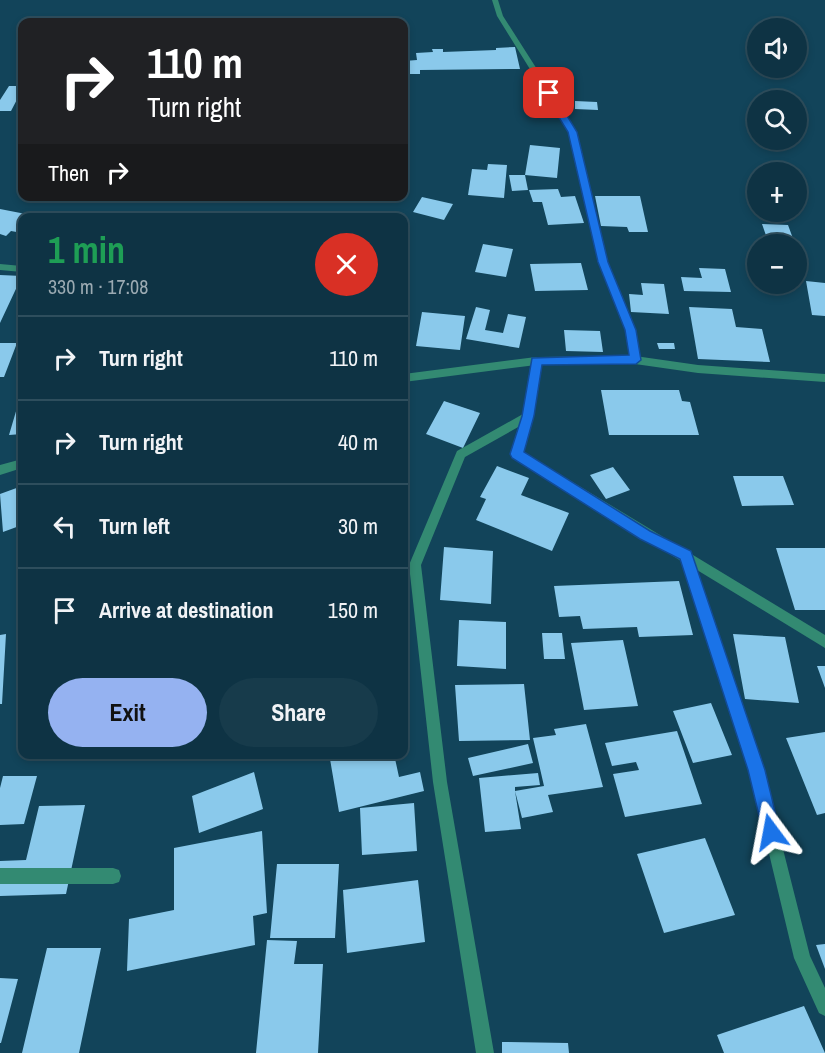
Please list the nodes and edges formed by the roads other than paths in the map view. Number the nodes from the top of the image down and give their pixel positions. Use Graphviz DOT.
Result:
graph roads {
  1 [pos="495,0"];
  2 [pos="0,267"];
  3 [pos="18,269"];
  4 [pos="636,360"];
  5 [pos="536,361"];
  6 [pos="408,377"];
  7 [pos="825,378"];
  8 [pos="528,416"];
  9 [pos="18,465"];
  10 [pos="0,470"];
  11 [pos="686,555"];
  12 [pos="825,642"];
  13 [pos="0,876"];
  14 [pos="113,876"];
  15 [pos="825,1006"];
  16 [pos="485,1053"];
  1 -- 4 [label="street"];
  2 -- 3 [label="street"];
  4 -- 5 [label="street"];
  4 -- 7 [label="street"];
  5 -- 6 [label="street"];
  5 -- 8 [label="street"];
  8 -- 11 [label="street"];
  8 -- 16 [label="street"];
  9 -- 10 [label="street"];
  11 -- 12 [label="street"];
  11 -- 15 [label="street"];
  13 -- 14 [label="street"];
}
